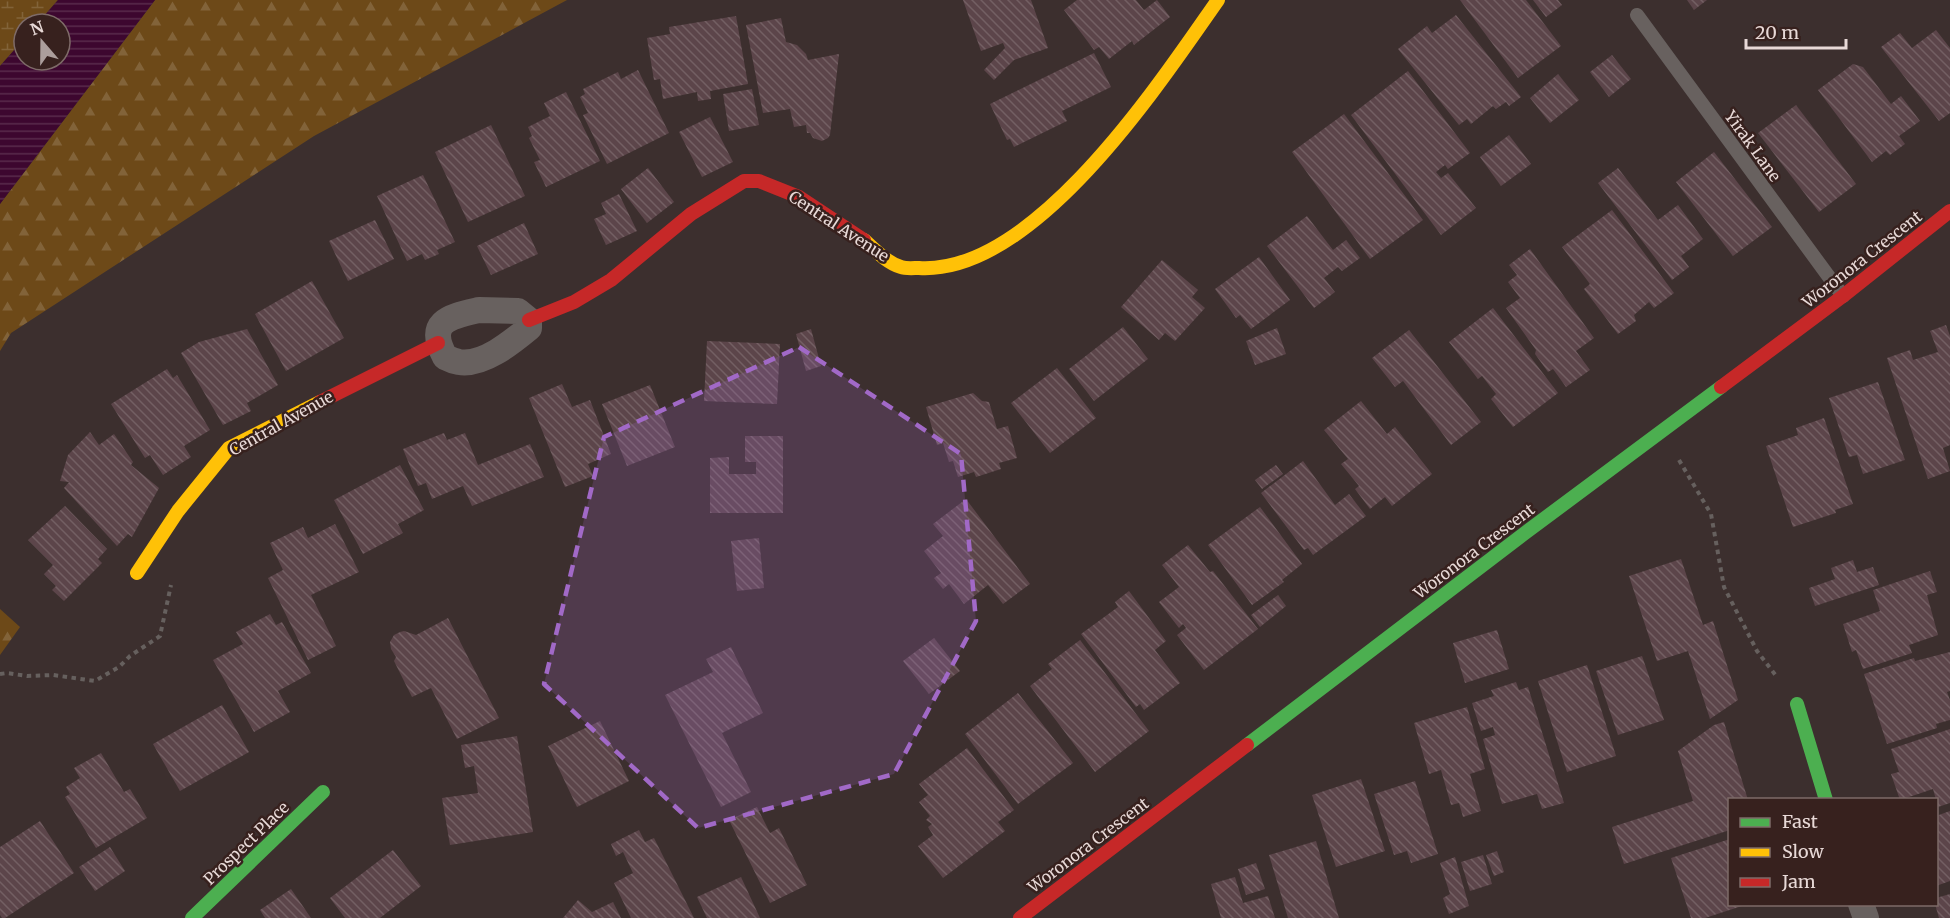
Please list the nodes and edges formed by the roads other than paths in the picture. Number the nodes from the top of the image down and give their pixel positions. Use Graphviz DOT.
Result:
graph roads {
  1 [pos="1218,0"];
  2 [pos="1636,15"];
  3 [pos="1950,211"];
  4 [pos="1843,296"];
  5 [pos="529,320"];
  6 [pos="438,343"];
  7 [pos="137,573"];
  8 [pos="1797,704"];
  9 [pos="322,792"];
  10 [pos="1825,798"];
  11 [pos="192,918"];
  12 [pos="1020,918"];
  1 -- 5 [label="street, Central Avenue"];
  2 -- 4 [label="lane, Yirak Lane"];
  3 -- 4 [label="street, Woronora Crescent"];
  4 -- 12 [label="street, Woronora Crescent"];
  5 -- 6 [label="street"];
  5 -- 6 [label="street"];
  6 -- 7 [label="street, Central Avenue"];
  8 -- 10 [label="street"];
  9 -- 11 [label="street, Prospect Place"];
}
